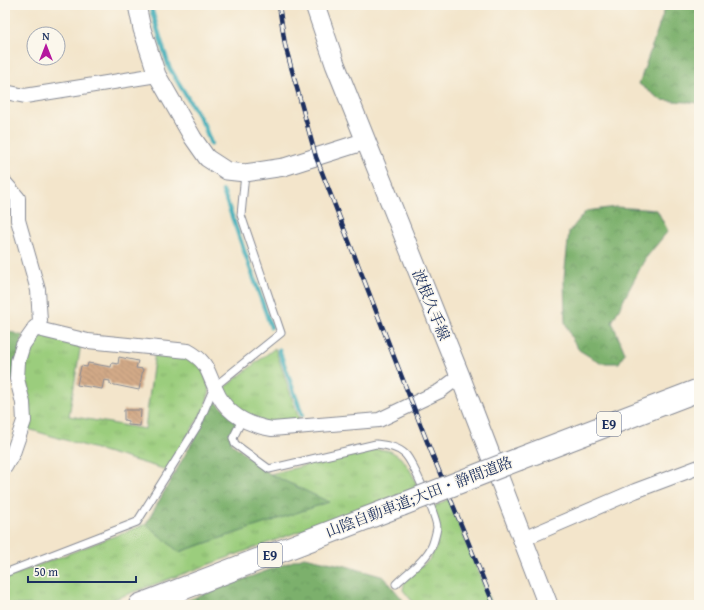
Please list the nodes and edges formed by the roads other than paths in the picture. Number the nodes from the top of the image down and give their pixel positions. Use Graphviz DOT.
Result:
graph roads {
  1 [pos="138,5"];
  2 [pos="315,5"];
  3 [pos="157,75"];
  4 [pos="5,92"];
  5 [pos="366,140"];
  6 [pos="245,173"];
  7 [pos="5,183"];
  8 [pos="34,328"];
  9 [pos="460,376"];
  10 [pos="214,387"];
  11 [pos="699,390"];
  12 [pos="242,420"];
  13 [pos="5,467"];
  14 [pos="699,467"];
  15 [pos="523,539"];
  16 [pos="5,573"];
  17 [pos="396,584"];
  18 [pos="140,605"];
  19 [pos="548,605"];
  1 -- 3 [label="street"];
  2 -- 5 [label="main road, 波根久手線"];
  3 -- 4 [label="street"];
  3 -- 6 [label="street"];
  5 -- 6 [label="street"];
  5 -- 9 [label="main road, 波根久手線"];
  6 -- 10 [label="lane"];
  7 -- 8 [label="street"];
  8 -- 10 [label="street"];
  8 -- 13 [label="street"];
  9 -- 12 [label="street"];
  9 -- 15 [label="main road, 波根久手線"];
  10 -- 12 [label="street"];
  10 -- 16 [label="lane"];
  11 -- 18 [label="highway, 山陰自動車道;大田・静間道路 / E9, bridge"];
  12 -- 17 [label="lane"];
  14 -- 15 [label="street"];
  15 -- 19 [label="main road, 波根久手線"];
}
